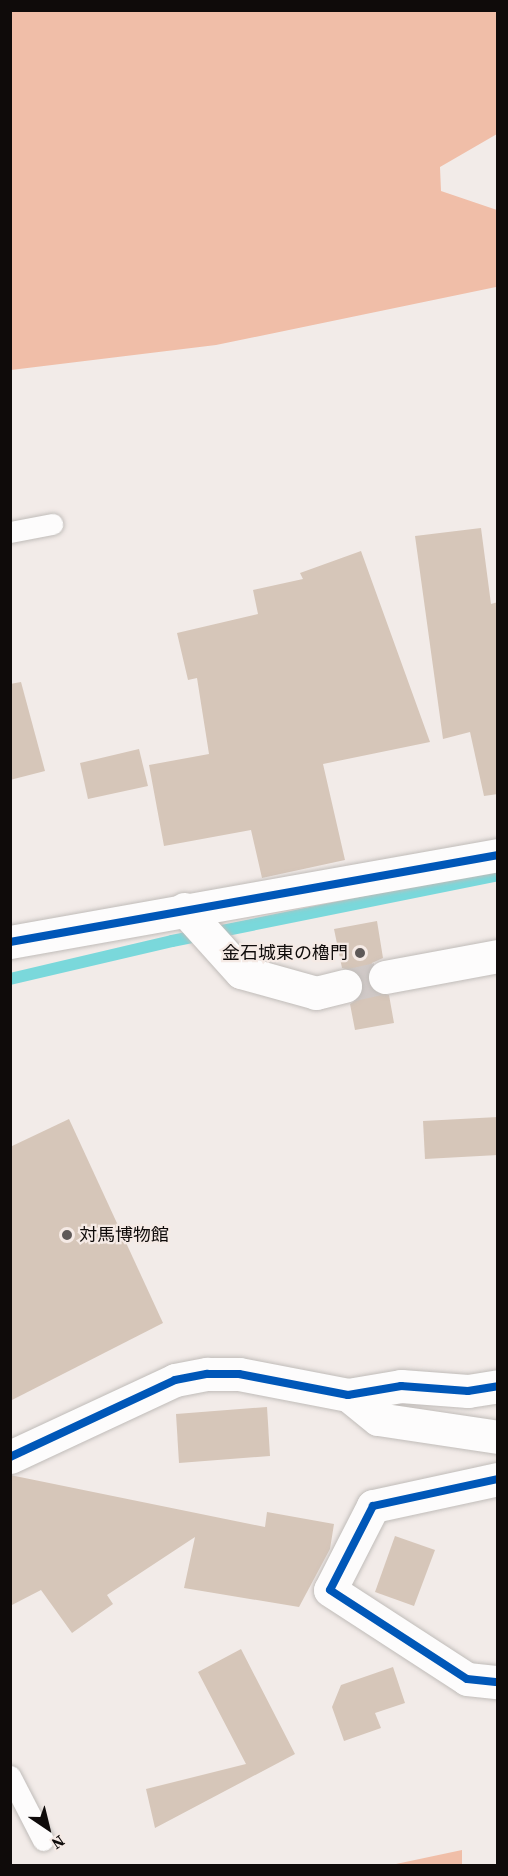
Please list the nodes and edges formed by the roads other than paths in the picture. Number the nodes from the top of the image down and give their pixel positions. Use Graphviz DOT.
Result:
graph roads {
  1 [pos="52,524"];
  2 [pos="10,532"];
  3 [pos="498,855"];
  4 [pos="184,909"];
  5 [pos="10,942"];
  6 [pos="498,956"];
  7 [pos="386,977"];
  8 [pos="345,987"];
  9 [pos="498,1386"];
  10 [pos="348,1395"];
  11 [pos="498,1437"];
  12 [pos="10,1457"];
  13 [pos="498,1479"];
  14 [pos="498,1682"];
  15 [pos="10,1776"];
  16 [pos="43,1840"];
  1 -- 2 [label="lane"];
  3 -- 4 [label="street"];
  4 -- 5 [label="street"];
  4 -- 8 [label="street"];
  6 -- 7 [label="street"];
  9 -- 10 [label="street"];
  10 -- 11 [label="street"];
  10 -- 12 [label="street"];
  13 -- 14 [label="street"];
  15 -- 16 [label="lane"];
}
